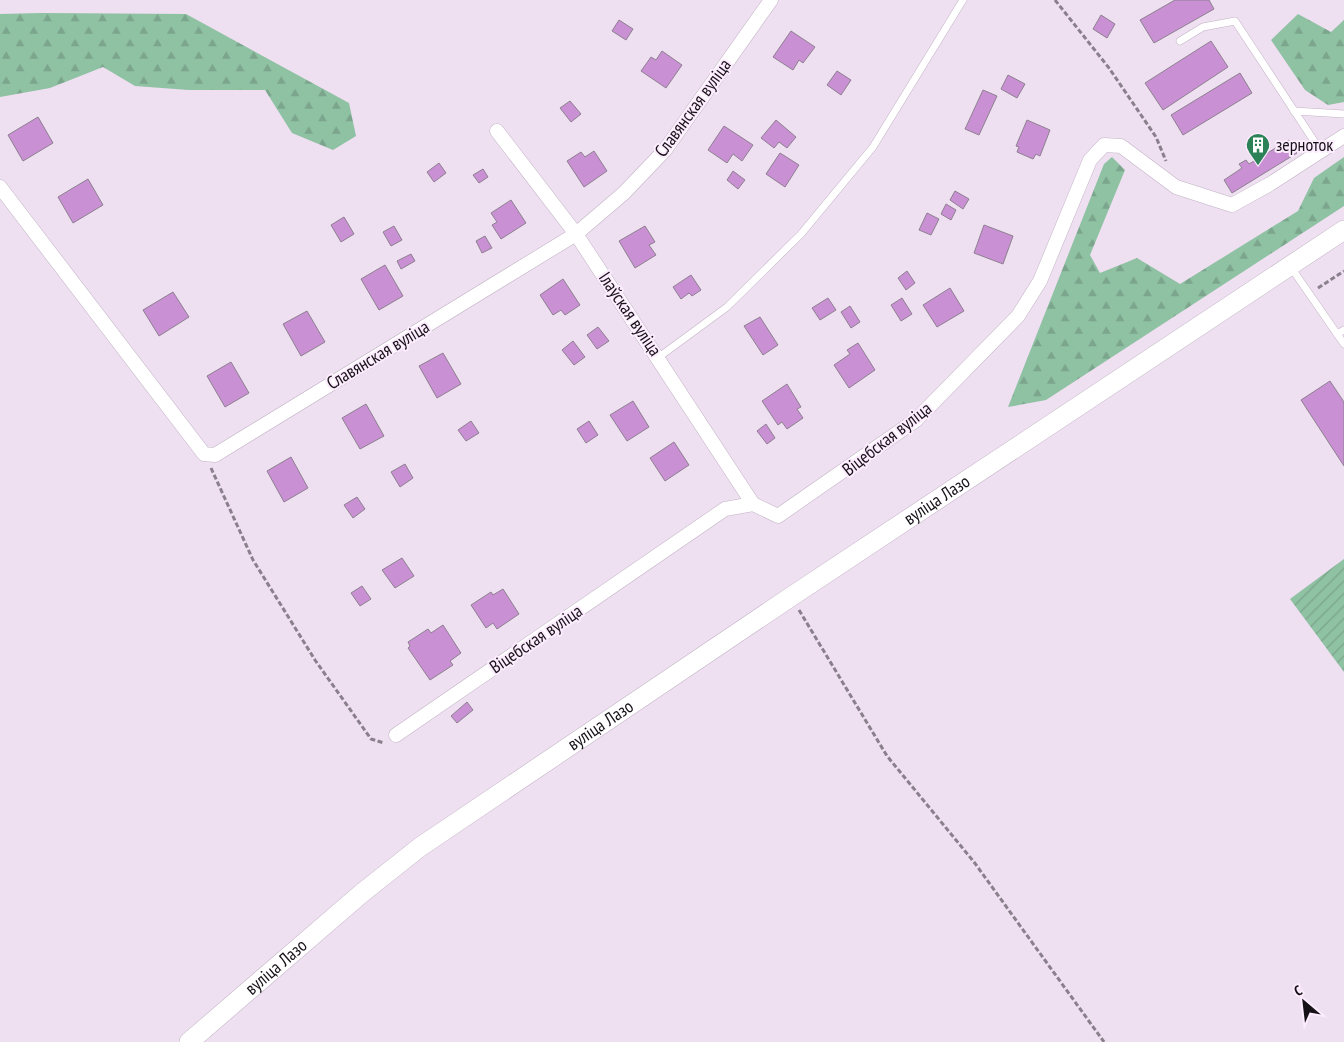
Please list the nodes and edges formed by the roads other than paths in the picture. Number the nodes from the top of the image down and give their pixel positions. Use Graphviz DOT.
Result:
graph roads {
  1 [pos="771,0"];
  2 [pos="964,0"];
  3 [pos="1180,41"];
  4 [pos="1294,111"];
  5 [pos="1344,114"];
  6 [pos="497,131"];
  7 [pos="1344,136"];
  8 [pos="1320,150"];
  9 [pos="0,187"];
  10 [pos="1344,230"];
  11 [pos="576,234"];
  12 [pos="1290,266"];
  13 [pos="1344,330"];
  14 [pos="1337,334"];
  15 [pos="1344,344"];
  16 [pos="659,357"];
  17 [pos="753,504"];
  18 [pos="396,735"];
  19 [pos="189,1042"];
  1 -- 11 [label="street, Славянская вуліца"];
  2 -- 16 [label="lane"];
  3 -- 4 [label="lane"];
  4 -- 5 [label="lane"];
  4 -- 8 [label="lane"];
  6 -- 11 [label="street, Ілаўская вуліца"];
  7 -- 8 [label="street, Віцебская вуліца"];
  8 -- 17 [label="street, Віцебская вуліца"];
  9 -- 11 [label="street, Славянская вуліца"];
  10 -- 12 [label="main road, вуліца Лазо"];
  11 -- 16 [label="street, Ілаўская вуліца"];
  12 -- 14 [label="lane"];
  12 -- 19 [label="main road, вуліца Лазо"];
  13 -- 14 [label="lane"];
  14 -- 15 [label="lane"];
  16 -- 17 [label="street, Ілаўская вуліца"];
  17 -- 18 [label="street, Віцебская вуліца"];
}
